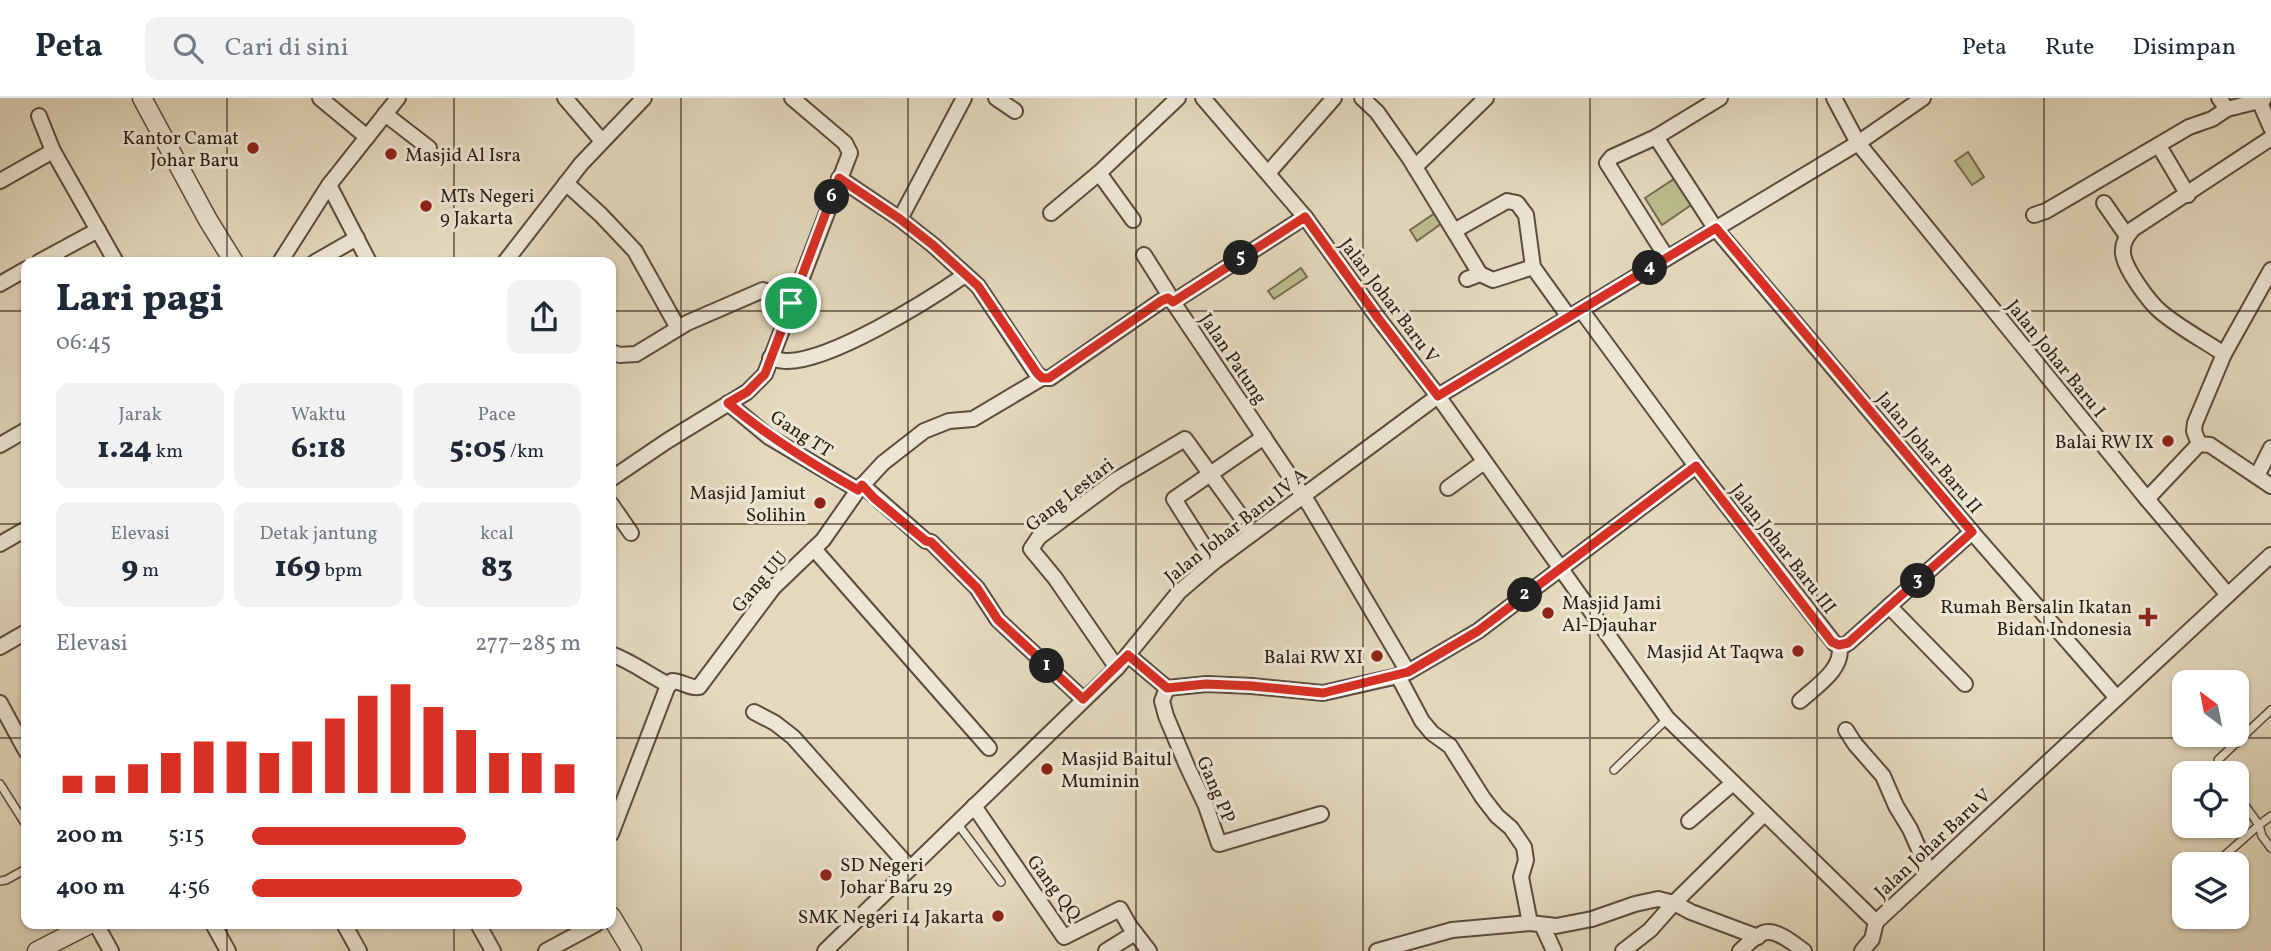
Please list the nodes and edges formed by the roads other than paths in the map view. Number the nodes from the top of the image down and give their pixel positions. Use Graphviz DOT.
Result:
graph roads {
  1 [pos="142,98"];
  2 [pos="320,98"];
  3 [pos="398,98"];
  4 [pos="565,98"];
  5 [pos="644,98"];
  6 [pos="964,98"];
  7 [pos="996,98"];
  8 [pos="1178,98"];
  9 [pos="1223,98"];
  10 [pos="1334,98"];
  11 [pos="1362,98"];
  12 [pos="1486,98"];
  13 [pos="1720,98"];
  14 [pos="1834,98"];
  15 [pos="796,99"];
  16 [pos="1920,99"];
  17 [pos="2263,99"];
  18 [pos="1207,103"];
  19 [pos="2223,104"];
  20 [pos="1015,111"];
  21 [pos="385,114"];
  22 [pos="39,116"];
  23 [pos="2271,128"];
  24 [pos="367,136"];
  25 [pos="1656,137"];
  26 [pos="2271,138"];
  27 [pos="602,141"];
  28 [pos="1858,144"];
  29 [pos="2160,146"];
  30 [pos="429,148"];
  31 [pos="53,151"];
  32 [pos="1415,167"];
  33 [pos="1269,172"];
  34 [pos="1099,173"];
  35 [pos="839,178"];
  36 [pos="0,181"];
  37 [pos="566,183"];
  38 [pos="328,185"];
  39 [pos="2188,195"];
  40 [pos="2104,203"];
  41 [pos="1051,213"];
  42 [pos="2034,215"];
  43 [pos="1305,217"];
  44 [pos="900,219"];
  45 [pos="1133,219"];
  46 [pos="1716,228"];
  47 [pos="98,230"];
  48 [pos="1454,231"];
  49 [pos="2127,236"];
  50 [pos="356,238"];
  51 [pos="1144,254"];
  52 [pos="48,257"];
  53 [pos="113,257"];
  54 [pos="231,257"];
  55 [pos="283,257"];
  56 [pos="324,257"];
  57 [pos="366,257"];
  58 [pos="509,257"];
  59 [pos="1667,258"];
  60 [pos="1533,267"];
  61 [pos="2271,270"];
  62 [pos="21,273"];
  63 [pos="965,275"];
  64 [pos="0,284"];
  65 [pos="1171,300"];
  66 [pos="791,303"];
  67 [pos="1576,314"];
  68 [pos="678,328"];
  69 [pos="616,354"];
  70 [pos="2224,354"];
  71 [pos="770,358"];
  72 [pos="1042,378"];
  73 [pos="1438,396"];
  74 [pos="728,403"];
  75 [pos="21,433"];
  76 [pos="1264,436"];
  77 [pos="2199,444"];
  78 [pos="0,445"];
  79 [pos="2271,448"];
  80 [pos="1484,462"];
  81 [pos="1696,466"];
  82 [pos="1210,474"];
  83 [pos="616,476"];
  84 [pos="2257,476"];
  85 [pos="2271,486"];
  86 [pos="860,488"];
  87 [pos="1448,488"];
  88 [pos="1303,495"];
  89 [pos="2147,499"];
  90 [pos="616,511"];
  91 [pos="21,532"];
  92 [pos="1972,532"];
  93 [pos="631,533"];
  94 [pos="1253,533"];
  95 [pos="0,544"];
  96 [pos="814,548"];
  97 [pos="2271,555"];
  98 [pos="1214,562"];
  99 [pos="1560,569"];
  100 [pos="2228,595"];
  101 [pos="1889,606"];
  102 [pos="21,635"];
  103 [pos="1839,645"];
  104 [pos="0,647"];
  105 [pos="1128,655"];
  106 [pos="616,656"];
  107 [pos="1117,668"];
  108 [pos="1403,674"];
  109 [pos="1965,684"];
  110 [pos="669,685"];
  111 [pos="1167,688"];
  112 [pos="2117,698"];
  113 [pos="1083,699"];
  114 [pos="1800,701"];
  115 [pos="0,703"];
  116 [pos="2271,710"];
  117 [pos="754,712"];
  118 [pos="1667,718"];
  119 [pos="1846,730"];
  120 [pos="21,742"];
  121 [pos="989,748"];
  122 [pos="2218,761"];
  123 [pos="1614,770"];
  124 [pos="1733,783"];
  125 [pos="0,784"];
  126 [pos="974,806"];
  127 [pos="2249,811"];
  128 [pos="1321,814"];
  129 [pos="1764,814"];
  130 [pos="2271,816"];
  131 [pos="21,817"];
  132 [pos="616,821"];
  133 [pos="1689,821"];
  134 [pos="957,822"];
  135 [pos="2259,825"];
  136 [pos="2271,848"];
  137 [pos="2228,852"];
  138 [pos="909,867"];
  139 [pos="21,872"];
  140 [pos="1929,872"];
  141 [pos="0,881"];
  142 [pos="1001,882"];
  143 [pos="1674,903"];
  144 [pos="1876,922"];
  145 [pos="616,924"];
  146 [pos="1536,924"];
  147 [pos="80,929"];
  148 [pos="99,929"];
  149 [pos="216,929"];
  150 [pos="347,929"];
  151 [pos="481,929"];
  152 [pos="587,929"];
  153 [pos="1135,933"];
  154 [pos="1758,937"];
  155 [pos="1394,949"];
  156 [pos="37,951"];
  157 [pos="111,951"];
  158 [pos="228,951"];
  159 [pos="359,951"];
  160 [pos="493,951"];
  161 [pos="546,951"];
  162 [pos="632,951"];
  163 [pos="825,951"];
  164 [pos="1106,951"];
  165 [pos="1149,951"];
  166 [pos="1377,951"];
  167 [pos="1554,951"];
  168 [pos="1623,951"];
  169 [pos="1740,951"];
  170 [pos="1804,951"];
  171 [pos="1861,951"];
  1 -- 54 [label="street"];
  2 -- 24 [label="street"];
  3 -- 21 [label="street"];
  4 -- 27 [label="street"];
  5 -- 27 [label="street"];
  6 -- 44 [label="street"];
  7 -- 20 [label="street"];
  8 -- 34 [label="street"];
  9 -- 18 [label="street"];
  10 -- 33 [label="street"];
  11 -- 32 [label="street"];
  12 -- 32 [label="street"];
  13 -- 25 [label="street"];
  14 -- 28 [label="street"];
  15 -- 35 [label="street"];
  16 -- 28 [label="street, Jalan Johar Baru IV A"];
  17 -- 19 [label="street"];
  17 -- 23 [label="street"];
  18 -- 33 [label="street, Jalan Johar Baru V"];
  19 -- 29 [label="street"];
  21 -- 24 [label="street"];
  21 -- 30 [label="street"];
  22 -- 31 [label="street"];
  24 -- 38 [label="street"];
  25 -- 46 [label="street"];
  25 -- 59 [label="street"];
  26 -- 39 [label="street"];
  27 -- 37 [label="street"];
  28 -- 46 [label="street, Jalan Johar Baru IV A"];
  28 -- 89 [label="street, Jalan Johar Baru I"];
  29 -- 39 [label="street"];
  29 -- 42 [label="street"];
  31 -- 36 [label="street"];
  31 -- 47 [label="street"];
  32 -- 48 [label="street"];
  33 -- 43 [label="street, Jalan Johar Baru V"];
  34 -- 41 [label="street"];
  34 -- 45 [label="street"];
  35 -- 44 [label="street"];
  35 -- 66 [label="street"];
  37 -- 58 [label="street"];
  37 -- 68 [label="street"];
  38 -- 50 [label="street"];
  38 -- 55 [label="street"];
  39 -- 49 [label="street"];
  40 -- 49 [label="street"];
  43 -- 65 [label="street"];
  43 -- 73 [label="street, Jalan Johar Baru V"];
  44 -- 63 [label="street"];
  46 -- 59 [label="street, Jalan Johar Baru IV A"];
  46 -- 92 [label="street, Jalan Johar Baru II"];
  47 -- 52 [label="street"];
  47 -- 53 [label="street"];
  48 -- 60 [label="street"];
  48 -- 60 [label="street"];
  49 -- 70 [label="street"];
  50 -- 56 [label="street"];
  50 -- 57 [label="street"];
  51 -- 65 [label="street, Jalan Patung"];
  59 -- 67 [label="street, Jalan Johar Baru IV A"];
  60 -- 67 [label="street, Jalan Johar Baru III"];
  61 -- 70 [label="street"];
  62 -- 64 [label="street"];
  63 -- 71 [label="street"];
  63 -- 72 [label="street"];
  65 -- 72 [label="street"];
  65 -- 76 [label="street, Jalan Patung"];
  66 -- 68 [label="street"];
  66 -- 71 [label="street"];
  67 -- 73 [label="street, Jalan Johar Baru IV A"];
  67 -- 81 [label="street, Jalan Johar Baru III"];
  68 -- 69 [label="street"];
  70 -- 77 [label="street"];
  71 -- 74 [label="street"];
  72 -- 86 [label="street, Gang UU"];
  73 -- 80 [label="street, Jalan Johar Baru V"];
  73 -- 88 [label="street, Jalan Johar Baru IV A"];
  74 -- 83 [label="street"];
  74 -- 86 [label="street, Gang TT"];
  75 -- 78 [label="street"];
  76 -- 82 [label="street"];
  76 -- 88 [label="street, Jalan Patung"];
  77 -- 84 [label="street"];
  77 -- 89 [label="street"];
  79 -- 84 [label="street"];
  80 -- 87 [label="street"];
  80 -- 99 [label="street, Jalan Johar Baru V"];
  81 -- 99 [label="street"];
  81 -- 103 [label="street, Jalan Johar Baru III"];
  82 -- 94 [label="street, Gang Lestari"];
  82 -- 98 [label="street"];
  82 -- 107 [label="street, Gang Lestari"];
  84 -- 85 [label="street"];
  86 -- 96 [label="street, Gang UU"];
  86 -- 113 [label="street, Gang TT"];
  88 -- 94 [label="street, Jalan Johar Baru IV A"];
  88 -- 108 [label="street, Jalan Patung"];
  89 -- 100 [label="street, Jalan Johar Baru I"];
  90 -- 93 [label="street"];
  91 -- 95 [label="street"];
  92 -- 101 [label="street"];
  92 -- 112 [label="street, Jalan Johar Baru II"];
  94 -- 98 [label="street, Jalan Johar Baru IV A"];
  96 -- 110 [label="street, Gang UU"];
  96 -- 121 [label="street"];
  97 -- 100 [label="street, Jalan Johar Baru V"];
  98 -- 105 [label="street, Jalan Johar Baru IV A"];
  99 -- 108 [label="street"];
  99 -- 118 [label="street, Jalan Johar Baru V"];
  100 -- 112 [label="street, Jalan Johar Baru V"];
  101 -- 103 [label="street"];
  101 -- 109 [label="street"];
  102 -- 104 [label="street"];
  103 -- 114 [label="street"];
  105 -- 107 [label="street, Jalan Johar Baru IV A"];
  105 -- 111 [label="street"];
  106 -- 110 [label="street"];
  107 -- 113 [label="street, Jalan Johar Baru IV A"];
  108 -- 111 [label="street"];
  108 -- 146 [label="street, Jalan Patung"];
  110 -- 132 [label="street"];
  111 -- 128 [label="street, Gang PP"];
  112 -- 140 [label="street, Jalan Johar Baru V"];
  113 -- 126 [label="street, Jalan Johar Baru IV A"];
  115 -- 120 [label="street"];
  116 -- 122 [label="lane"];
  117 -- 138 [label="street"];
  118 -- 123 [label="lane"];
  118 -- 124 [label="street, Jalan Johar Baru V"];
  119 -- 140 [label="street"];
  124 -- 129 [label="street, Jalan Johar Baru V"];
  124 -- 133 [label="street"];
  125 -- 131 [label="lane"];
  126 -- 134 [label="street, Jalan Johar Baru IV A"];
  126 -- 153 [label="street, Gang QQ"];
  127 -- 135 [label="lane"];
  129 -- 143 [label="street"];
  129 -- 144 [label="street, Jalan Johar Baru V"];
  130 -- 135 [label="lane"];
  134 -- 138 [label="street, Jalan Johar Baru IV A"];
  134 -- 142 [label="lane"];
  135 -- 136 [label="lane"];
  135 -- 137 [label="lane"];
  138 -- 163 [label="street, Jalan Johar Baru IV A"];
  139 -- 141 [label="lane"];
  140 -- 144 [label="street, Jalan Johar Baru V"];
  143 -- 146 [label="street"];
  143 -- 154 [label="street"];
  143 -- 168 [label="street"];
  144 -- 171 [label="street"];
  145 -- 162 [label="street"];
  146 -- 155 [label="street"];
  146 -- 167 [label="street, Jalan Patung"];
  147 -- 156 [label="street"];
  148 -- 157 [label="street"];
  149 -- 158 [label="street"];
  150 -- 159 [label="street"];
  151 -- 160 [label="street"];
  152 -- 161 [label="street"];
  153 -- 164 [label="street"];
  153 -- 165 [label="street, Gang QQ"];
  154 -- 169 [label="street"];
  154 -- 170 [label="street"];
  155 -- 166 [label="street"];
}
